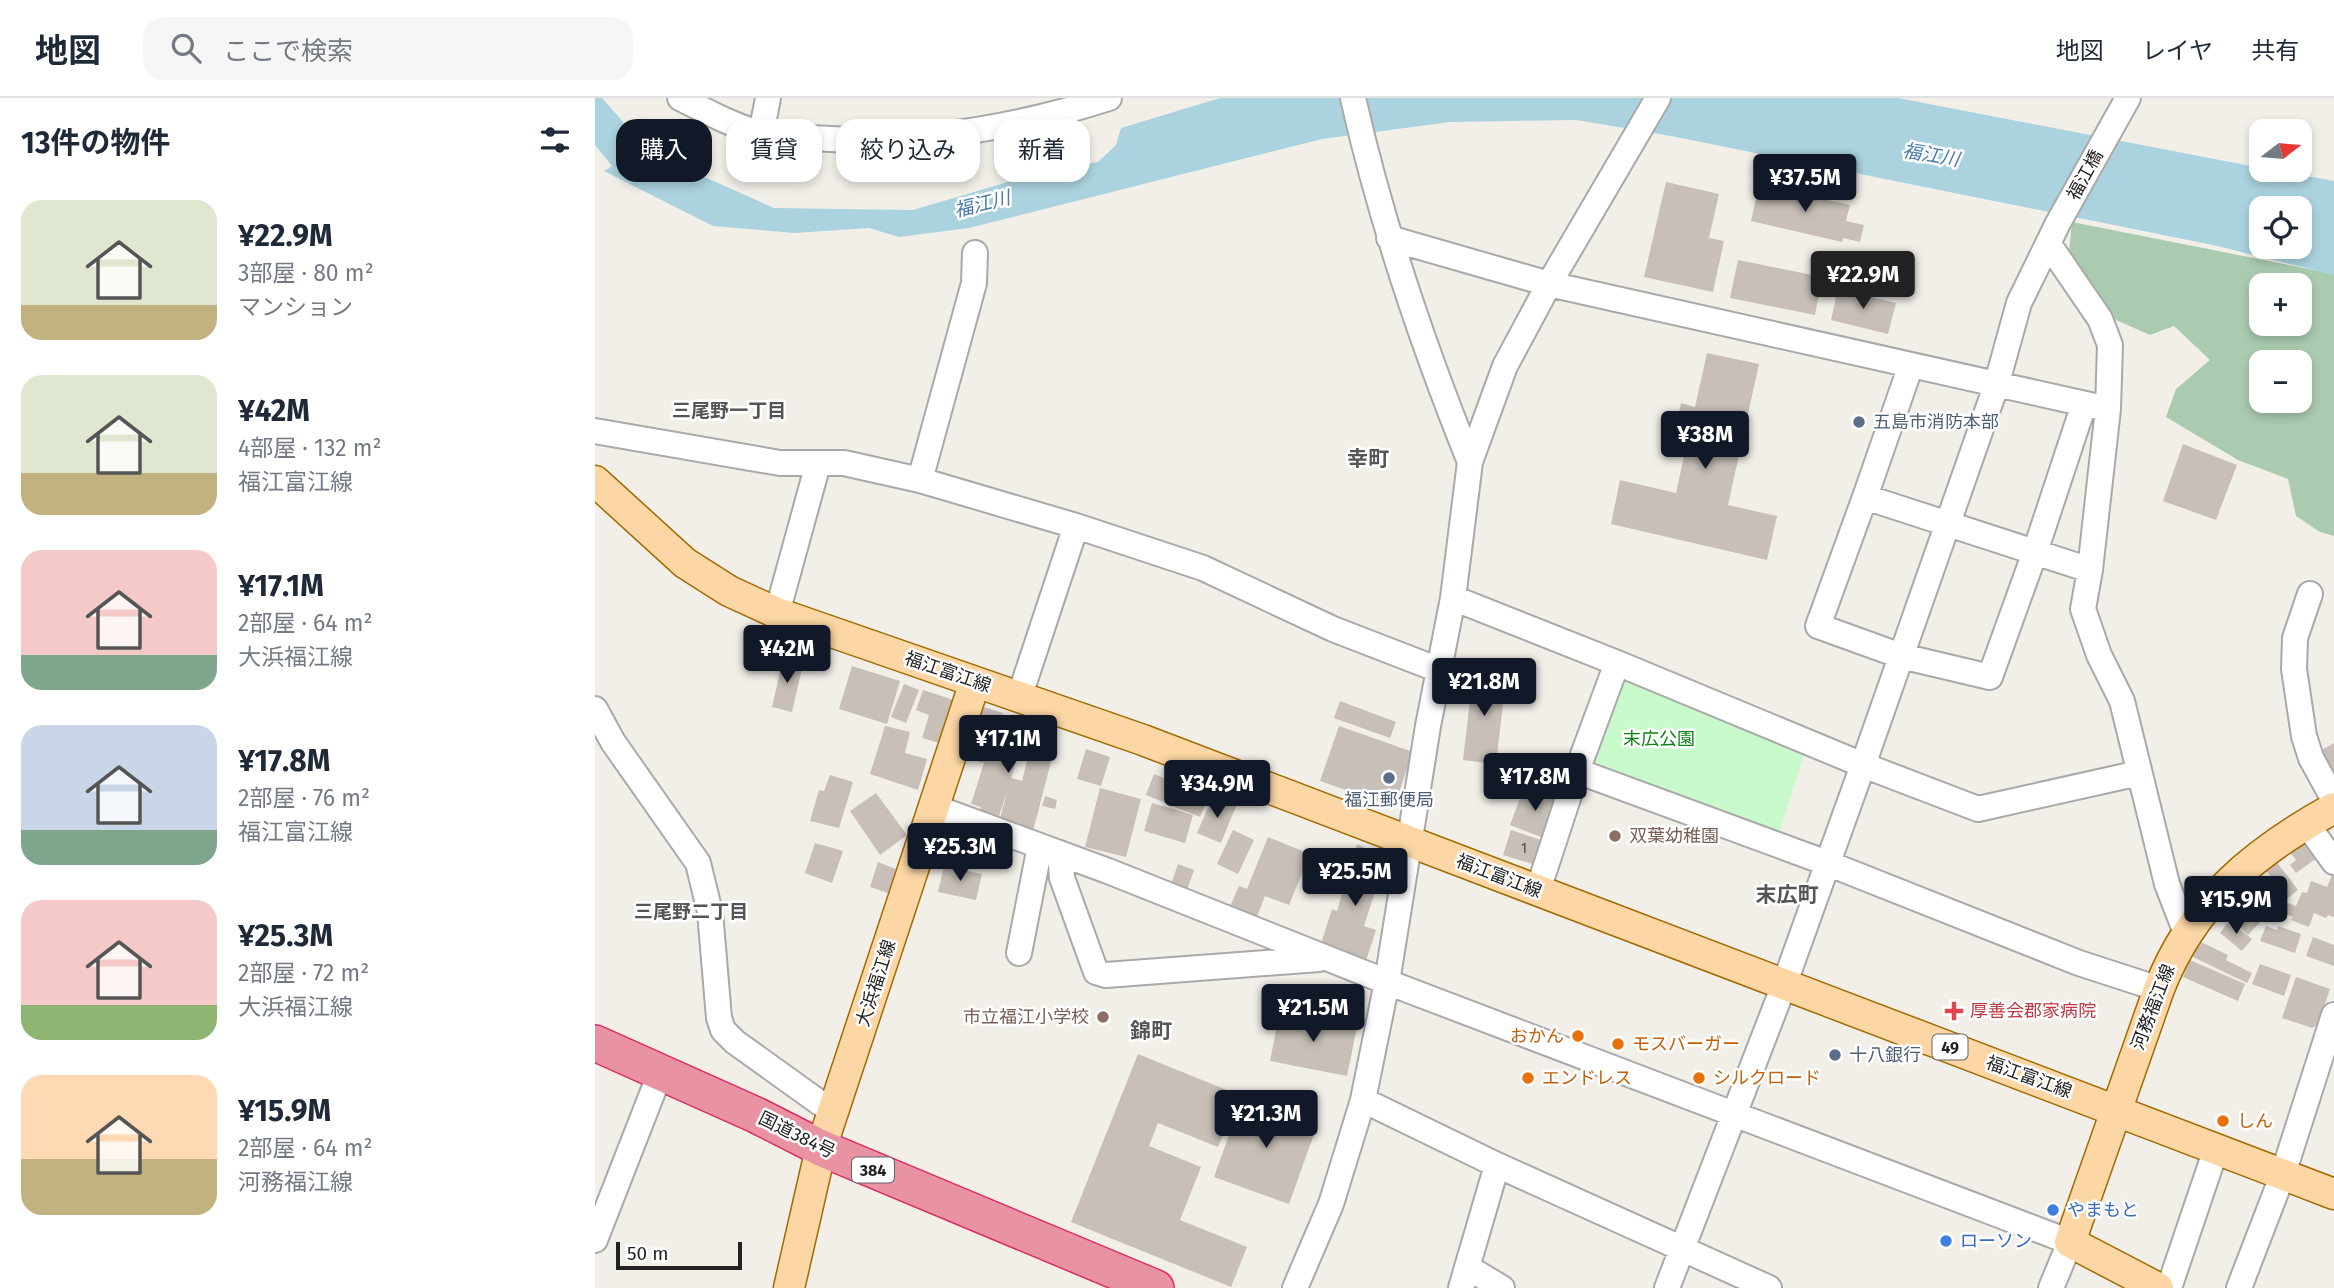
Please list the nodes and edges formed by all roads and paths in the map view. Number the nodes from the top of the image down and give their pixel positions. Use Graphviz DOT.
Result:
graph roads {
  1 [pos="681,98"];
  2 [pos="768,98"];
  3 [pos="1109,98"];
  4 [pos="1353,98"];
  5 [pos="1658,98"];
  6 [pos="2127,98"];
  7 [pos="764,119"];
  8 [pos="726,121"];
  9 [pos="822,138"];
  10 [pos="2053,233"];
  11 [pos="1389,238"];
  12 [pos="975,253"];
  13 [pos="1549,284"];
  14 [pos="1912,365"];
  15 [pos="1996,386"];
  16 [pos="2084,404"];
  17 [pos="2108,409"];
  18 [pos="595,432"];
  19 [pos="1470,462"];
  20 [pos="818,464"];
  21 [pos="920,480"];
  22 [pos="595,481"];
  23 [pos="1865,497"];
  24 [pos="1948,524"];
  25 [pos="1076,526"];
  26 [pos="2035,552"];
  27 [pos="2089,570"];
  28 [pos="2310,594"];
  29 [pos="1453,598"];
  30 [pos="777,613"];
  31 [pos="1901,656"];
  32 [pos="1617,663"];
  33 [pos="1439,670"];
  34 [pos="975,682"];
  35 [pos="1019,698"];
  36 [pos="595,709"];
  37 [pos="1863,765"];
  38 [pos="1577,771"];
  39 [pos="2139,773"];
  40 [pos="2334,800"];
  41 [pos="934,807"];
  42 [pos="2334,808"];
  43 [pos="2306,823"];
  44 [pos="1410,842"];
  45 [pos="1050,850"];
  46 [pos="2334,862"];
  47 [pos="1827,863"];
  48 [pos="1538,890"];
  49 [pos="2186,933"];
  50 [pos="1019,953"];
  51 [pos="1327,958"];
  52 [pos="1387,982"];
  53 [pos="1784,985"];
  54 [pos="2159,989"];
  55 [pos="2334,1014"];
  56 [pos="595,1043"];
  57 [pos="661,1072"];
  58 [pos="1363,1100"];
  59 [pos="834,1110"];
  60 [pos="2115,1110"];
  61 [pos="1734,1116"];
  62 [pos="821,1148"];
  63 [pos="2216,1149"];
  64 [pos="1497,1165"];
  65 [pos="2283,1174"];
  66 [pos="2334,1194"];
  67 [pos="595,1240"];
  68 [pos="2070,1242"];
  69 [pos="1682,1248"];
  70 [pos="1464,1278"];
  71 [pos="1151,1287"];
  72 [pos="789,1288"];
  73 [pos="1295,1288"];
  74 [pos="1502,1288"];
  75 [pos="1667,1288"];
  76 [pos="1769,1288"];
  77 [pos="2051,1288"];
  78 [pos="2158,1288"];
  79 [pos="2169,1288"];
  80 [pos="2239,1288"];
  1 -- 8 [label="street"];
  2 -- 7 [label="street"];
  3 -- 9 [label="street"];
  4 -- 11 [label="street"];
  5 -- 13 [label="street"];
  6 -- 10 [label="street, 福江橋"];
  10 -- 15 [label="street, 福江橋"];
  10 -- 17 [label="street"];
  11 -- 13 [label="street"];
  11 -- 19 [label="street"];
  12 -- 21 [label="street"];
  13 -- 14 [label="street"];
  13 -- 19 [label="street"];
  14 -- 15 [label="street"];
  14 -- 23 [label="street"];
  15 -- 16 [label="street"];
  15 -- 24 [label="street, 福江橋"];
  16 -- 17 [label="street"];
  16 -- 26 [label="street"];
  17 -- 27 [label="street"];
  18 -- 20 [label="street"];
  19 -- 29 [label="street"];
  20 -- 21 [label="street"];
  20 -- 30 [label="street"];
  21 -- 25 [label="street"];
  22 -- 30 [label="main road, 福江富江線 / 49"];
  23 -- 24 [label="street"];
  23 -- 31 [label="street"];
  24 -- 26 [label="street"];
  24 -- 31 [label="street, 福江橋"];
  25 -- 33 [label="street"];
  25 -- 35 [label="street"];
  26 -- 27 [label="street"];
  26 -- 31 [label="street"];
  27 -- 39 [label="street"];
  28 -- 40 [label="street"];
  29 -- 32 [label="street"];
  29 -- 33 [label="street"];
  30 -- 34 [label="main road, 福江富江線 / 49"];
  31 -- 37 [label="street, 福江橋"];
  32 -- 37 [label="street"];
  32 -- 38 [label="street"];
  33 -- 44 [label="street"];
  34 -- 35 [label="main road, 福江富江線 / 49"];
  34 -- 41 [label="main road, 大浜福江線"];
  35 -- 44 [label="main road, 福江富江線 / 49"];
  36 -- 59 [label="street"];
  37 -- 39 [label="street"];
  37 -- 47 [label="street, 福江橋"];
  38 -- 47 [label="street"];
  38 -- 48 [label="street"];
  39 -- 49 [label="street"];
  41 -- 45 [label="street"];
  41 -- 59 [label="main road, 大浜福江線"];
  42 -- 43 [label="main road, 河務福江線"];
  43 -- 46 [label="street"];
  43 -- 49 [label="main road, 河務福江線"];
  44 -- 48 [label="main road, 福江富江線 / 49"];
  44 -- 52 [label="street"];
  45 -- 50 [label="street"];
  45 -- 51 [label="street"];
  45 -- 51 [label="street"];
  47 -- 53 [label="street, 福江橋"];
  47 -- 54 [label="street"];
  48 -- 53 [label="main road, 福江富江線 / 49"];
  49 -- 54 [label="main road, 河務福江線"];
  51 -- 52 [label="street"];
  52 -- 58 [label="street"];
  52 -- 61 [label="street"];
  53 -- 60 [label="main road, 福江富江線 / 49"];
  53 -- 61 [label="street, 福江橋"];
  54 -- 60 [label="main road, 河務福江線"];
  55 -- 65 [label="street"];
  56 -- 57 [label="highway, 国道384号 / 384"];
  57 -- 62 [label="highway, 国道384号 / 384"];
  57 -- 67 [label="street"];
  58 -- 64 [label="street"];
  58 -- 73 [label="street"];
  59 -- 62 [label="main road, 大浜福江線"];
  60 -- 63 [label="main road, 福江富江線 / 49"];
  60 -- 68 [label="main road"];
  61 -- 68 [label="street"];
  61 -- 69 [label="street, 福江橋"];
  62 -- 71 [label="highway, 国道384号 / 384"];
  62 -- 72 [label="main road, 大浜福江線"];
  63 -- 65 [label="main road, 福江富江線 / 49"];
  63 -- 79 [label="street"];
  64 -- 69 [label="street"];
  64 -- 70 [label="street"];
  65 -- 66 [label="main road, 福江富江線 / 49"];
  65 -- 80 [label="street"];
  68 -- 77 [label="street"];
  68 -- 78 [label="main road"];
  69 -- 75 [label="street, 福江橋"];
  69 -- 76 [label="street"];
  70 -- 74 [label="street"];
}
